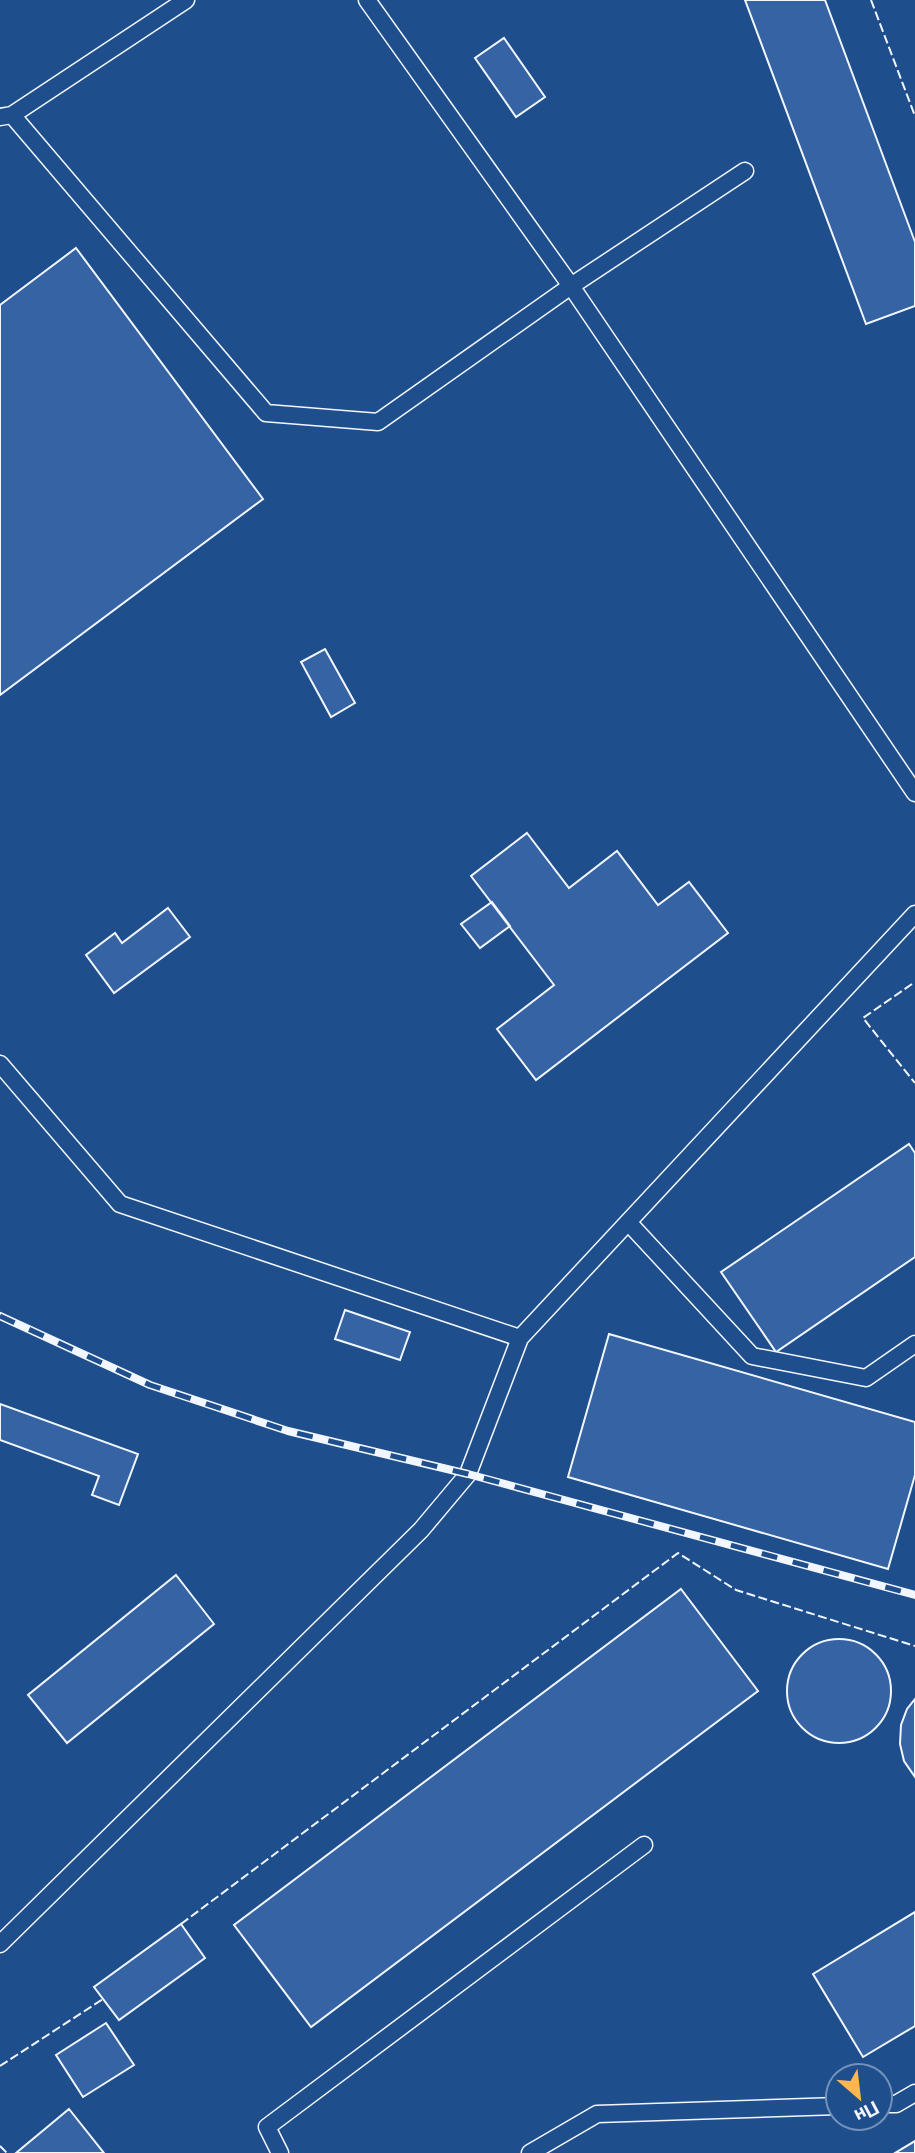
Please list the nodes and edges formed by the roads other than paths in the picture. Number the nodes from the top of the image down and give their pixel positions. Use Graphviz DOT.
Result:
graph roads {
  1 [pos="186,0"];
  2 [pos="367,0"];
  3 [pos="6,116"];
  4 [pos="745,171"];
  5 [pos="571,285"];
  6 [pos="915,793"];
  7 [pos="915,914"];
  8 [pos="0,1064"];
  9 [pos="628,1222"];
  10 [pos="520,1338"];
  11 [pos="915,1344"];
  12 [pos="644,1845"];
  13 [pos="3,1934"];
  14 [pos="915,2092"];
  15 [pos="894,2104"];
  16 [pos="824,2107"];
  17 [pos="279,2153"];
  18 [pos="530,2153"];
  1 -- 3 [label="lane"];
  2 -- 5 [label="lane"];
  3 -- 5 [label="lane"];
  4 -- 5 [label="lane"];
  5 -- 6 [label="lane"];
  7 -- 9 [label="lane"];
  8 -- 10 [label="lane"];
  9 -- 10 [label="lane"];
  9 -- 11 [label="lane"];
  10 -- 13 [label="lane"];
  12 -- 17 [label="lane"];
  14 -- 15 [label="lane"];
  16 -- 18 [label="lane"];
}
